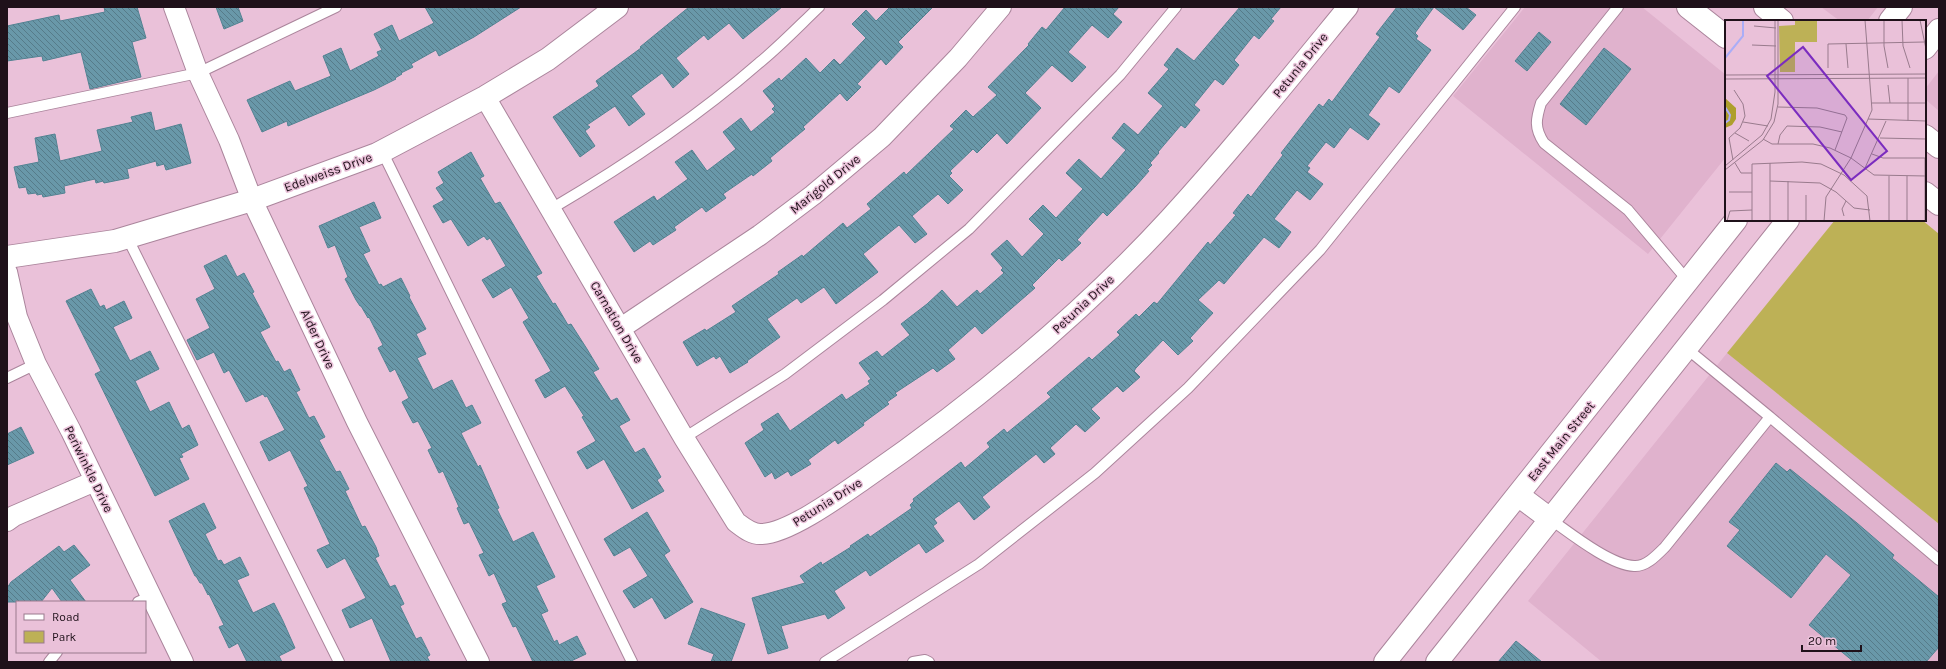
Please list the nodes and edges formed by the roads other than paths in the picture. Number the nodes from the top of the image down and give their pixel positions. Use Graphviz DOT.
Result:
graph roads {
  1 [pos="174,7"];
  2 [pos="336,7"];
  3 [pos="617,7"];
  4 [pos="819,7"];
  5 [pos="1001,7"];
  6 [pos="1176,7"];
  7 [pos="1348,7"];
  8 [pos="1515,7"];
  9 [pos="1618,7"];
  10 [pos="1688,7"];
  11 [pos="1765,7"];
  12 [pos="1901,7"];
  13 [pos="1781,20"];
  14 [pos="1891,20"];
  15 [pos="1939,30"];
  16 [pos="1725,36"];
  17 [pos="1926,47"];
  18 [pos="198,73"];
  19 [pos="485,97"];
  20 [pos="7,113"];
  21 [pos="1926,137"];
  22 [pos="1939,147"];
  23 [pos="382,151"];
  24 [pos="1926,194"];
  25 [pos="252,200"];
  26 [pos="1939,204"];
  27 [pos="551,209"];
  28 [pos="1735,221"];
  29 [pos="1787,221"];
  30 [pos="126,237"];
  31 [pos="7,258"];
  32 [pos="7,272"];
  33 [pos="1688,281"];
  34 [pos="621,328"];
  35 [pos="1686,348"];
  36 [pos="36,364"];
  37 [pos="7,378"];
  38 [pos="1770,417"];
  39 [pos="684,438"];
  40 [pos="95,481"];
  41 [pos="1518,495"];
  42 [pos="1550,519"];
  43 [pos="7,521"];
  44 [pos="761,534"];
  45 [pos="1939,560"];
  46 [pos="144,599"];
  47 [pos="146,602"];
  48 [pos="57,653"];
  49 [pos="49,662"];
  50 [pos="183,662"];
  51 [pos="339,662"];
  52 [pos="479,662"];
  53 [pos="632,662"];
  54 [pos="825,662"];
  55 [pos="914,662"];
  56 [pos="929,662"];
  57 [pos="1385,662"];
  58 [pos="1437,662"];
  1 -- 18 [label="street, Alder Drive"];
  2 -- 18 [label="lane"];
  3 -- 19 [label="main road, Edelweiss Drive"];
  4 -- 27 [label="lane"];
  5 -- 34 [label="street, Marigold Drive"];
  6 -- 39 [label="lane"];
  7 -- 44 [label="street, Petunia Drive"];
  8 -- 54 [label="lane"];
  9 -- 33 [label="lane"];
  10 -- 16 [label="main road"];
  11 -- 13 [label="main road"];
  12 -- 14 [label="main road"];
  15 -- 17 [label="main road"];
  18 -- 20 [label="lane"];
  18 -- 25 [label="street, Alder Drive"];
  19 -- 23 [label="main road, Edelweiss Drive"];
  19 -- 27 [label="street, Carnation Drive"];
  21 -- 22 [label="main road"];
  23 -- 25 [label="main road, Edelweiss Drive"];
  23 -- 53 [label="lane"];
  24 -- 26 [label="main road"];
  25 -- 30 [label="main road, Edelweiss Drive"];
  25 -- 52 [label="street, Alder Drive"];
  27 -- 34 [label="street, Carnation Drive"];
  28 -- 33 [label="main road, East Main Street"];
  29 -- 35 [label="main road"];
  30 -- 31 [label="main road, Edelweiss Drive"];
  30 -- 51 [label="lane"];
  32 -- 36 [label="street, Periwinkle Drive"];
  33 -- 41 [label="main road, East Main Street"];
  34 -- 39 [label="street, Carnation Drive"];
  35 -- 38 [label="lane"];
  35 -- 42 [label="main road"];
  36 -- 37 [label="lane"];
  36 -- 40 [label="street, Periwinkle Drive"];
  38 -- 42 [label="lane"];
  38 -- 45 [label="lane"];
  39 -- 44 [label="street, Carnation Drive"];
  40 -- 43 [label="street"];
  40 -- 46 [label="street, Periwinkle Drive"];
  41 -- 42 [label="main road"];
  41 -- 57 [label="main road, East Main Street"];
  42 -- 58 [label="main road"];
  47 -- 50 [label="street, Periwinkle Drive"];
  48 -- 49 [label="lane"];
  55 -- 56 [label="lane"];
}
